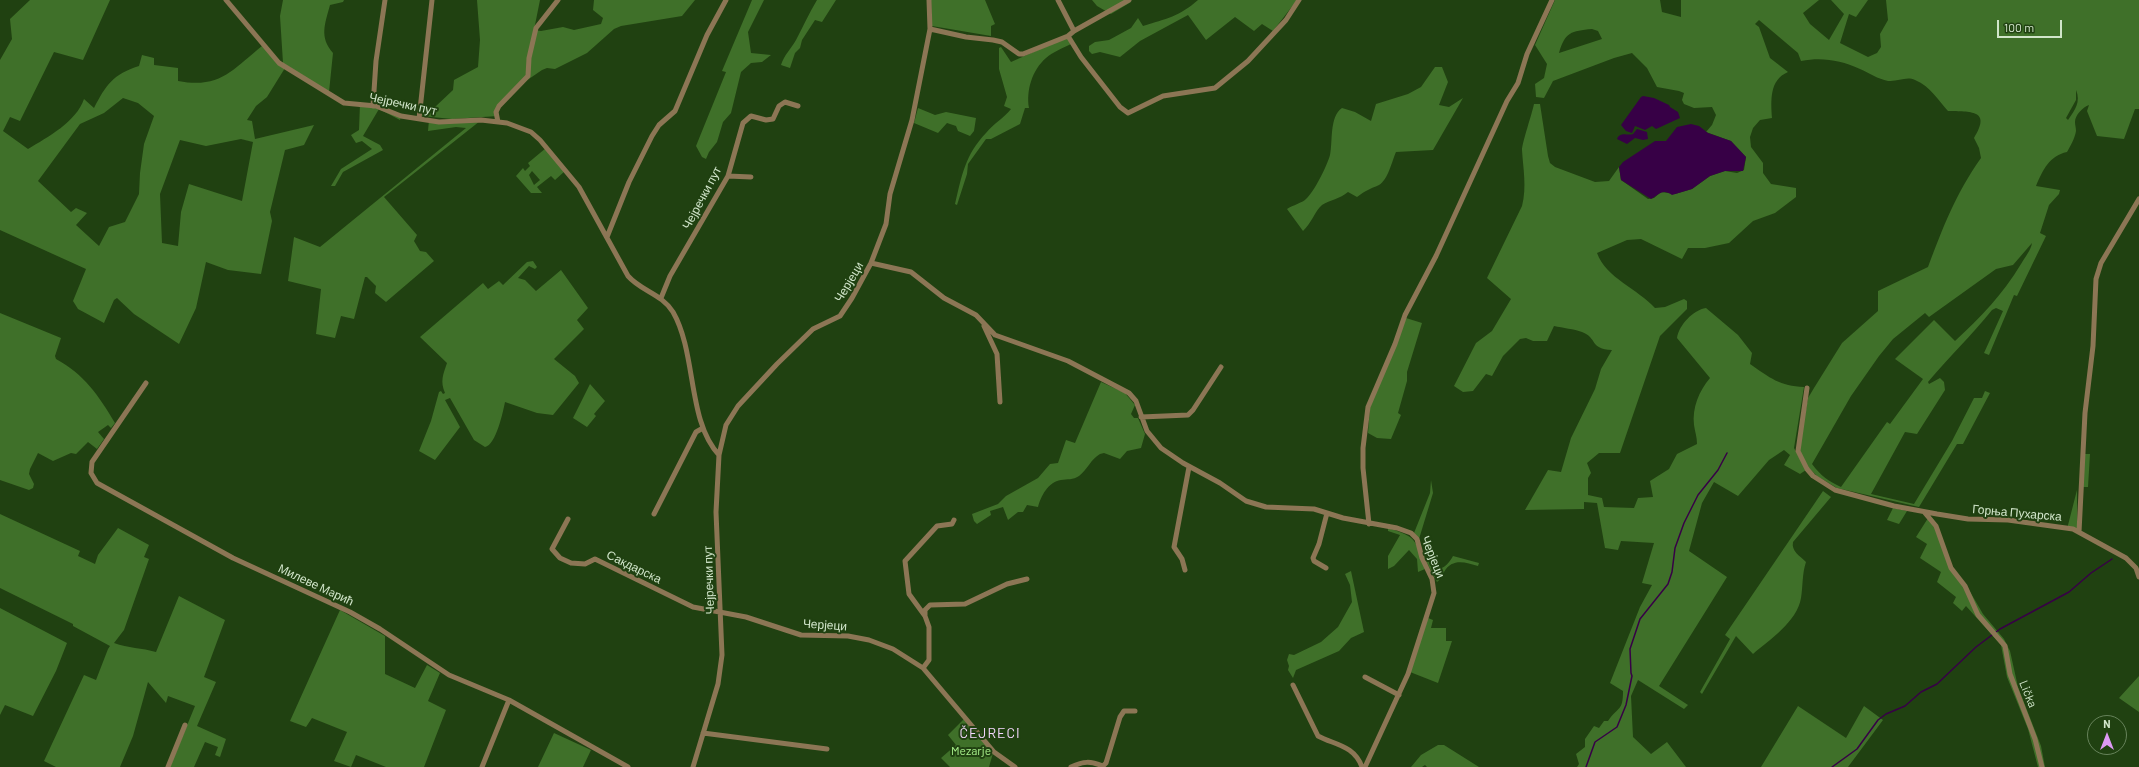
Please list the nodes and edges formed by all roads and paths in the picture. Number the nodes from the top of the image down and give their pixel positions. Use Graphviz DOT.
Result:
graph roads {
  1 [pos="226,0"];
  2 [pos="385,0"];
  3 [pos="432,0"];
  4 [pos="558,0"];
  5 [pos="726,0"];
  6 [pos="929,0"];
  7 [pos="1058,0"];
  8 [pos="1129,0"];
  9 [pos="1300,0"];
  10 [pos="1552,0"];
  11 [pos="930,29"];
  12 [pos="1074,31"];
  13 [pos="1068,36"];
  14 [pos="373,106"];
  15 [pos="798,106"];
  16 [pos="420,119"];
  17 [pos="498,122"];
  18 [pos="728,176"];
  19 [pos="751,177"];
  20 [pos="2139,199"];
  21 [pos="607,237"];
  22 [pos="871,263"];
  23 [pos="661,298"];
  24 [pos="981,320"];
  25 [pos="1221,367"];
  26 [pos="146,383"];
  27 [pos="1807,388"];
  28 [pos="1000,402"];
  29 [pos="1141,417"];
  30 [pos="703,428"];
  31 [pos="719,456"];
  32 [pos="1189,467"];
  33 [pos="1924,512"];
  34 [pos="1327,513"];
  35 [pos="654,514"];
  36 [pos="568,519"];
  37 [pos="954,520"];
  38 [pos="1369,524"];
  39 [pos="2079,532"];
  40 [pos="1326,568"];
  41 [pos="1185,570"];
  42 [pos="2139,577"];
  43 [pos="1027,579"];
  44 [pos="720,612"];
  45 [pos="925,616"];
  46 [pos="923,668"];
  47 [pos="1365,677"];
  48 [pos="1293,685"];
  49 [pos="1399,695"];
  50 [pos="509,700"];
  51 [pos="1135,711"];
  52 [pos="184,725"];
  53 [pos="703,733"];
  54 [pos="827,749"];
  55 [pos="1104,766"];
  56 [pos="168,767"];
  57 [pos="482,767"];
  58 [pos="628,767"];
  59 [pos="693,767"];
  60 [pos="1015,767"];
  61 [pos="1071,767"];
  62 [pos="1362,767"];
  63 [pos="1365,767"];
  64 [pos="2042,767"];
  1 -- 14 [label="street, Чејречки пут"];
  2 -- 14 [label="street"];
  3 -- 16 [label="street"];
  4 -- 17 [label="street"];
  5 -- 21 [label="street"];
  6 -- 11 [label="street"];
  7 -- 12 [label="street"];
  8 -- 12 [label="street"];
  9 -- 13 [label="street"];
  10 -- 38 [label="street"];
  11 -- 13 [label="street"];
  11 -- 22 [label="street"];
  12 -- 13 [label="street"];
  14 -- 16 [label="street, Чејречки пут"];
  15 -- 18 [label="street, Чејречки пут"];
  16 -- 17 [label="street, Чејречки пут"];
  17 -- 21 [label="street, Чејречки пут"];
  18 -- 19 [label="street"];
  18 -- 23 [label="street, Чејречки пут"];
  20 -- 39 [label="street"];
  21 -- 23 [label="street, Чејречки пут"];
  22 -- 24 [label="street, Черјеци"];
  22 -- 31 [label="street, Черјеци"];
  23 -- 30 [label="street, Чејречки пут"];
  24 -- 28 [label="street"];
  24 -- 29 [label="street, Черјеци"];
  25 -- 29 [label="street"];
  26 -- 50 [label="street, Милеве Мaрић"];
  27 -- 33 [label="street, Горња Пухарска"];
  29 -- 32 [label="street, Черјеци"];
  30 -- 31 [label="street, Чејречки пут"];
  30 -- 35 [label="street"];
  31 -- 44 [label="street, Чејречки пут"];
  32 -- 34 [label="street, Черјеци"];
  32 -- 41 [label="street"];
  33 -- 39 [label="street, Горња Пухарска"];
  33 -- 64 [label="street, Lička"];
  34 -- 38 [label="street, Черјеци"];
  34 -- 40 [label="street"];
  36 -- 44 [label="street, Сакдарска"];
  37 -- 45 [label="street"];
  38 -- 49 [label="street, Черјеци"];
  39 -- 42 [label="street, Горња Пухарска"];
  43 -- 45 [label="street"];
  44 -- 46 [label="street, Черјеци"];
  44 -- 53 [label="street, Чејречки пут"];
  45 -- 46 [label="street"];
  46 -- 60 [label="street, Черјеци"];
  47 -- 49 [label="street"];
  48 -- 62 [label="street"];
  49 -- 63 [label="street, Черјеци"];
  50 -- 57 [label="street"];
  50 -- 58 [label="street, Милеве Мaрић"];
  51 -- 55 [label="street"];
  52 -- 56 [label="street"];
  53 -- 54 [label="street"];
  53 -- 59 [label="street, Чејречки пут"];
  55 -- 61 [label="street"];
}
